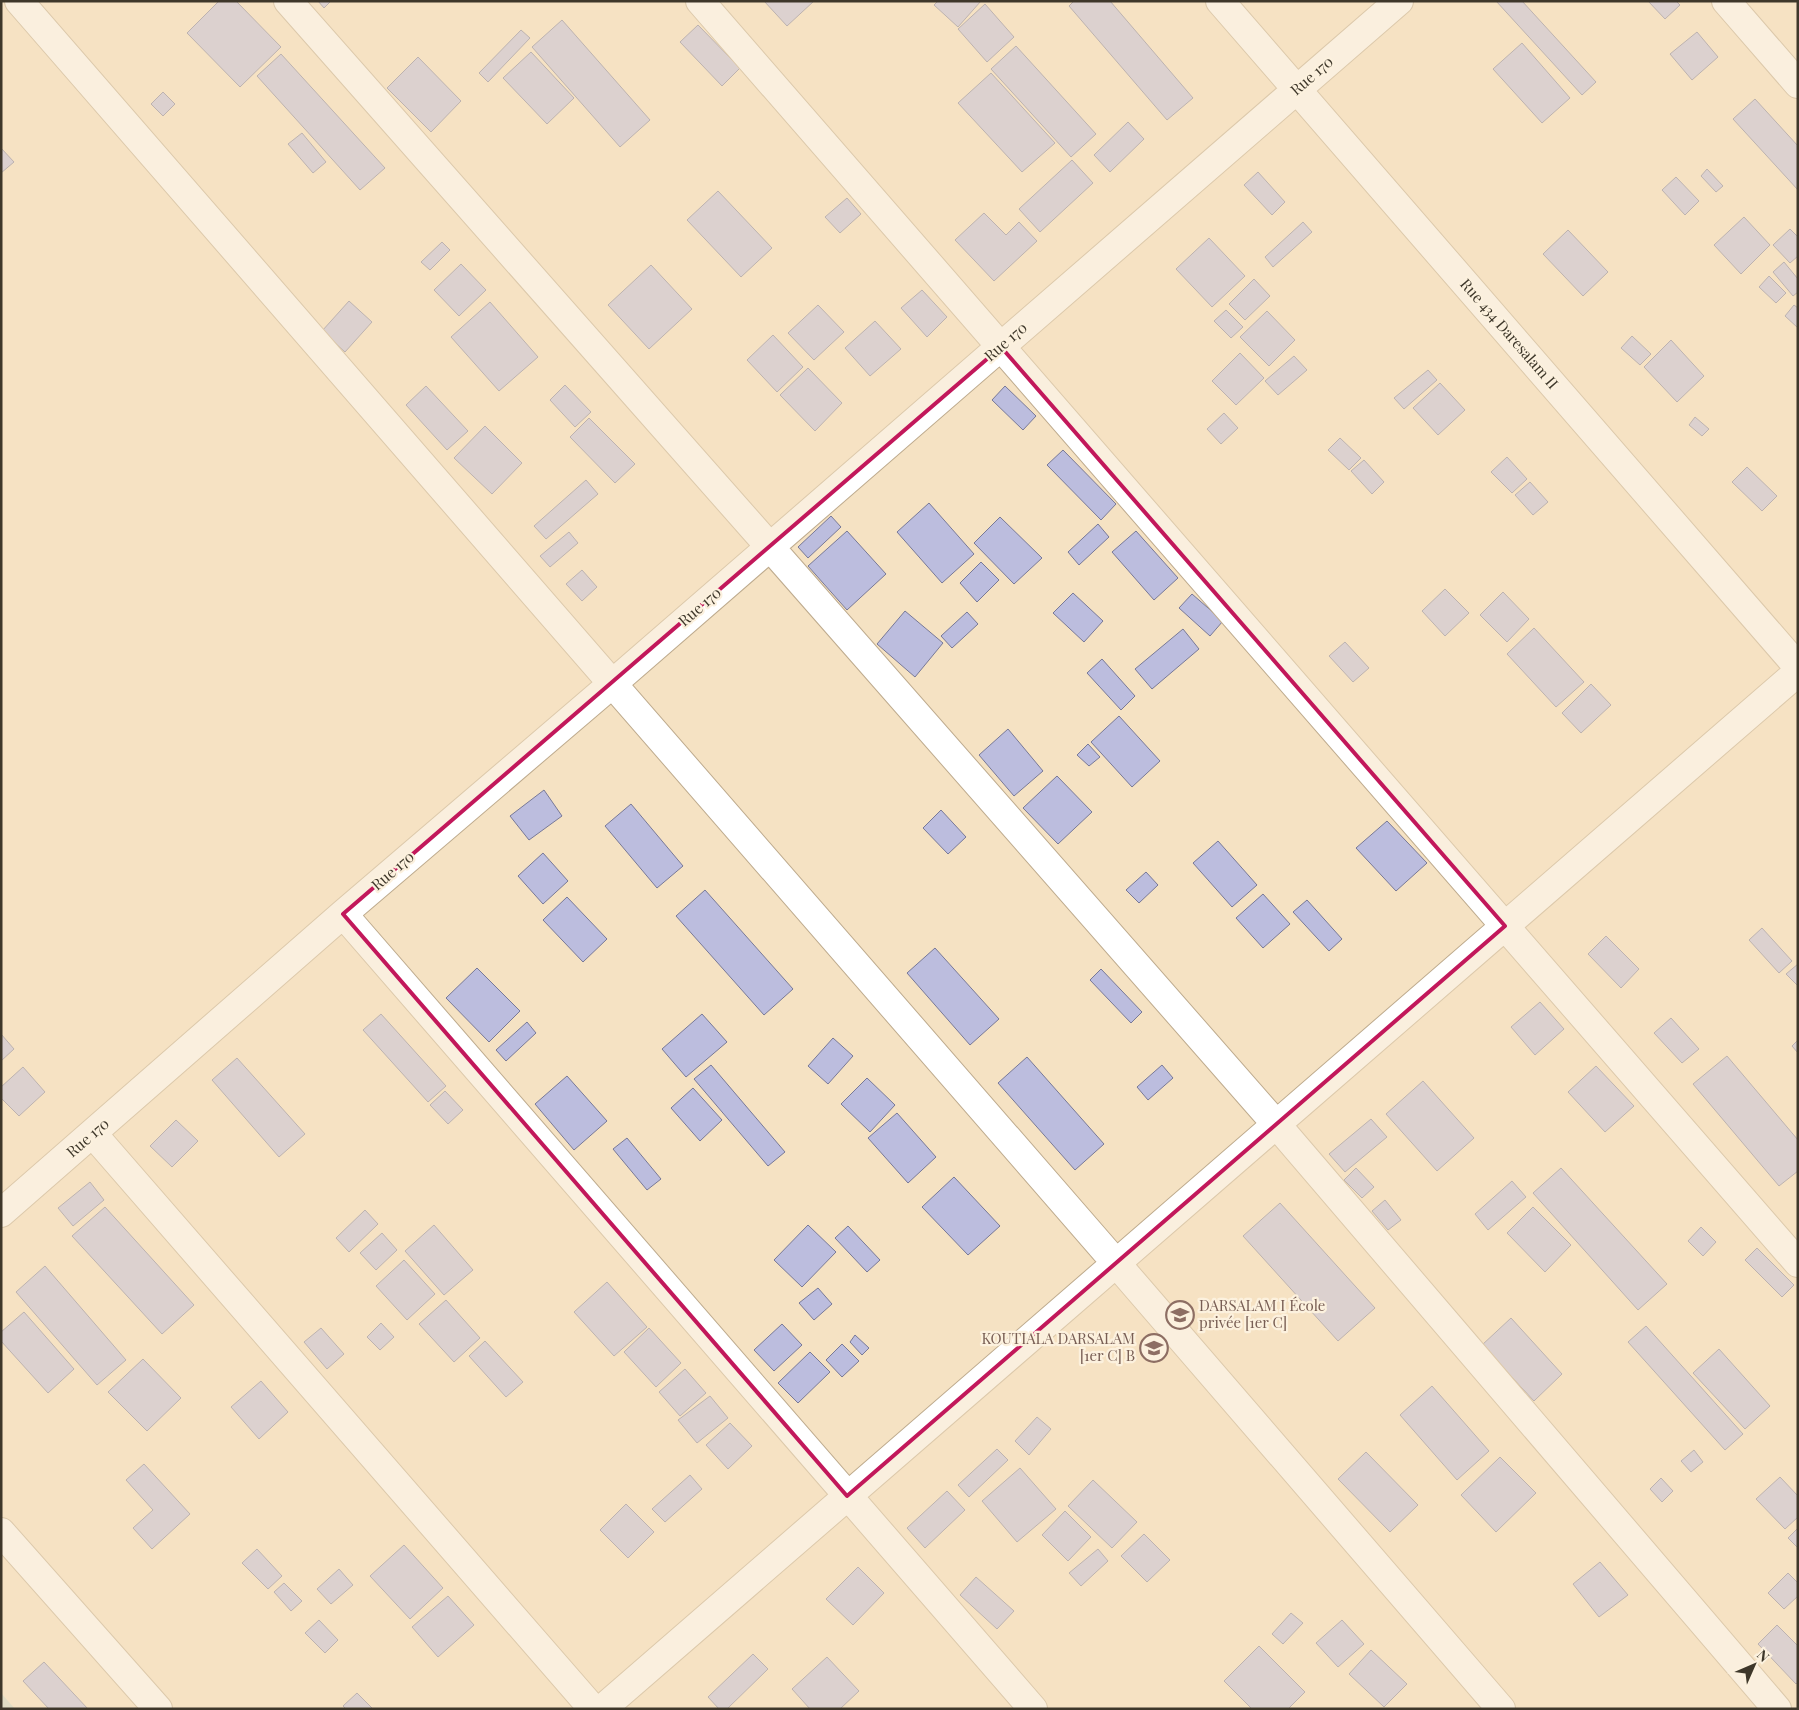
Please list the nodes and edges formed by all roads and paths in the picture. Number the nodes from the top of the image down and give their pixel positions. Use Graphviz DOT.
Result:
graph roads {
  1 [pos="19,1"];
  2 [pos="288,1"];
  3 [pos="700,1"];
  4 [pos="1220,1"];
  5 [pos="1399,1"];
  6 [pos="1726,1"];
  7 [pos="1798,84"];
  8 [pos="1297,90"];
  9 [pos="1001,347"];
  10 [pos="770,547"];
  11 [pos="1798,667"];
  12 [pos="1798,672"];
  13 [pos="612,684"];
  14 [pos="343,914"];
  15 [pos="1505,926"];
  16 [pos="1276,1124"];
  17 [pos="93,1134"];
  18 [pos="1,1213"];
  19 [pos="1116,1263"];
  20 [pos="1798,1263"];
  21 [pos="847,1496"];
  22 [pos="1,1532"];
  23 [pos="158,1709"];
  24 [pos="593,1709"];
  25 [pos="602,1709"];
  26 [pos="1032,1709"];
  27 [pos="1501,1709"];
  28 [pos="1776,1709"];
  1 -- 13 [label="street"];
  2 -- 10 [label="street"];
  3 -- 9 [label="street"];
  4 -- 8 [label="street, Rue 434 Daresalam II"];
  5 -- 8 [label="street, Rue 170"];
  6 -- 7 [label="street"];
  8 -- 9 [label="street, Rue 170"];
  8 -- 11 [label="street, Rue 434 Daresalam II"];
  9 -- 10 [label="street, Rue 170"];
  9 -- 15 [label="street"];
  10 -- 13 [label="street, Rue 170"];
  10 -- 16 [label="street"];
  12 -- 15 [label="street"];
  13 -- 14 [label="street, Rue 170"];
  13 -- 19 [label="street"];
  14 -- 17 [label="street, Rue 170"];
  14 -- 21 [label="street"];
  15 -- 16 [label="street"];
  15 -- 20 [label="street"];
  16 -- 19 [label="street"];
  16 -- 28 [label="street"];
  17 -- 18 [label="street, Rue 170"];
  17 -- 24 [label="street"];
  19 -- 21 [label="street"];
  19 -- 27 [label="street"];
  21 -- 25 [label="street"];
  21 -- 26 [label="street"];
  22 -- 23 [label="street"];
}
